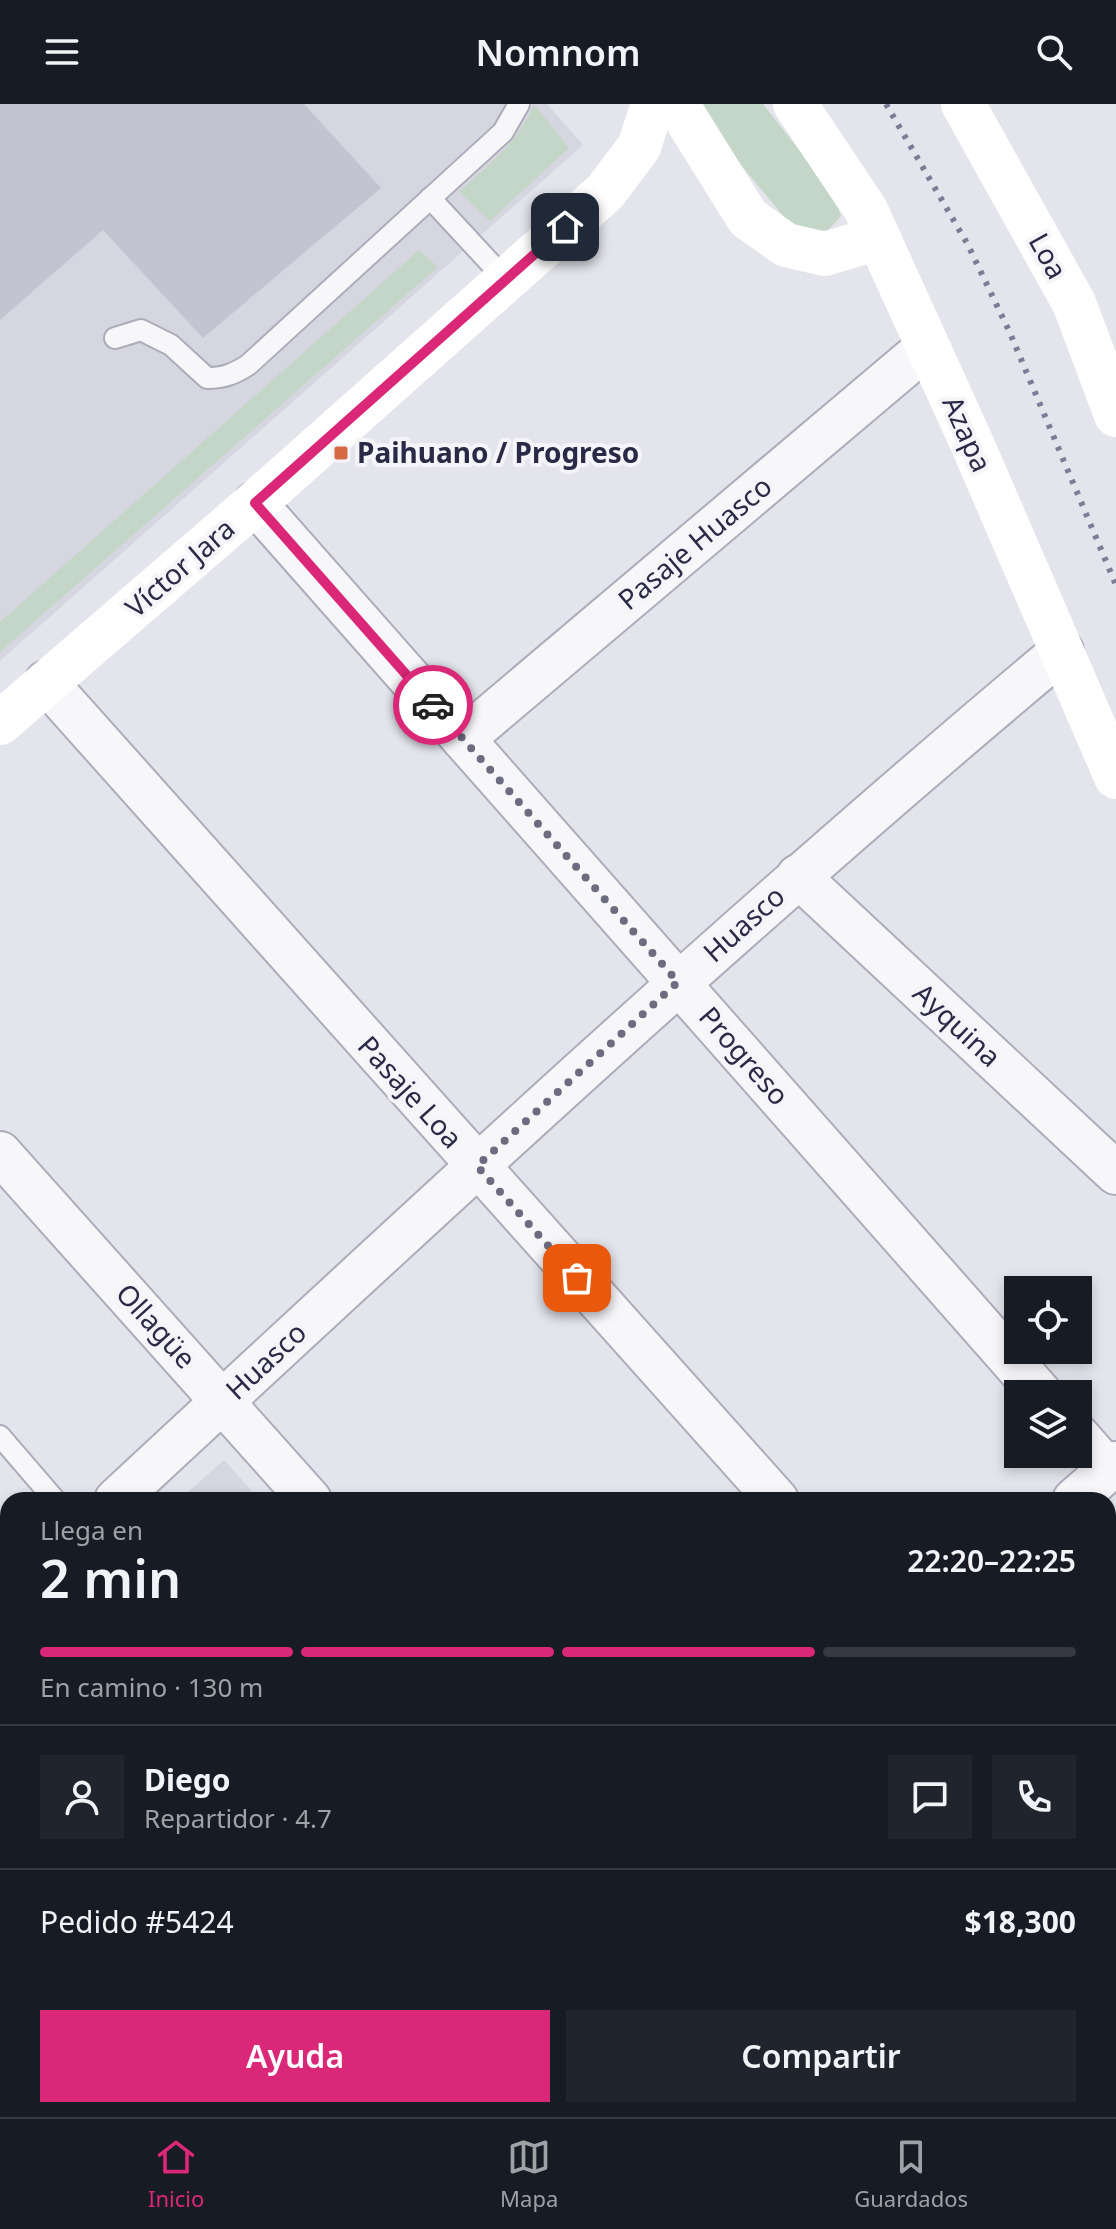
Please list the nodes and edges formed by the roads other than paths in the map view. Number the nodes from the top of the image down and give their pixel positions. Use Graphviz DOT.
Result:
graph roads {
  1 [pos="519,104"];
  2 [pos="795,104"];
  3 [pos="963,104"];
  4 [pos="653,108"];
  5 [pos="430,198"];
  6 [pos="878,238"];
  7 [pos="506,280"];
  8 [pos="115,338"];
  9 [pos="927,347"];
  10 [pos="1116,415"];
  11 [pos="255,503"];
  12 [pos="1062,651"];
  13 [pos="46,682"];
  14 [pos="0,723"];
  15 [pos="463,739"];
  16 [pos="1116,777"];
  17 [pos="798,876"];
  18 [pos="678,982"];
  19 [pos="0,1153"];
  20 [pos="477,1166"];
  21 [pos="1116,1173"];
  22 [pos="1029,1380"];
  23 [pos="223,1401"];
  24 [pos="0,1436"];
  25 [pos="1092,1448"];
  26 [pos="1112,1466"];
  27 [pos="48,1492"];
  28 [pos="125,1492"];
  29 [pos="303,1492"];
  30 [pos="770,1492"];
  31 [pos="1083,1492"];
  1 -- 5 [label="lane"];
  2 -- 6 [label="main road, Azapa"];
  3 -- 10 [label="main road, Loa"];
  4 -- 6 [label="main road"];
  4 -- 7 [label="main road, Víctor Jara"];
  5 -- 7 [label="lane"];
  5 -- 8 [label="lane"];
  6 -- 9 [label="main road, Azapa"];
  7 -- 11 [label="main road, Víctor Jara"];
  9 -- 12 [label="main road, Azapa"];
  9 -- 15 [label="street, Pasaje Huasco"];
  11 -- 13 [label="main road, Víctor Jara"];
  11 -- 15 [label="street, Progreso"];
  12 -- 16 [label="main road, Azapa"];
  12 -- 17 [label="street, Huasco"];
  13 -- 14 [label="main road, Víctor Jara"];
  13 -- 20 [label="street, Pasaje Loa"];
  15 -- 18 [label="street, Progreso"];
  17 -- 18 [label="street, Huasco"];
  17 -- 21 [label="street, Ayquina"];
  18 -- 20 [label="street, Huasco"];
  18 -- 22 [label="street, Progreso"];
  19 -- 23 [label="street, Ollagüe"];
  20 -- 23 [label="street, Huasco"];
  20 -- 30 [label="street, Pasaje Loa"];
  23 -- 28 [label="street, Huasco"];
  23 -- 29 [label="street, Ollagüe"];
  24 -- 27 [label="lane"];
  25 -- 26 [label="street"];
  26 -- 31 [label="street"];
}
